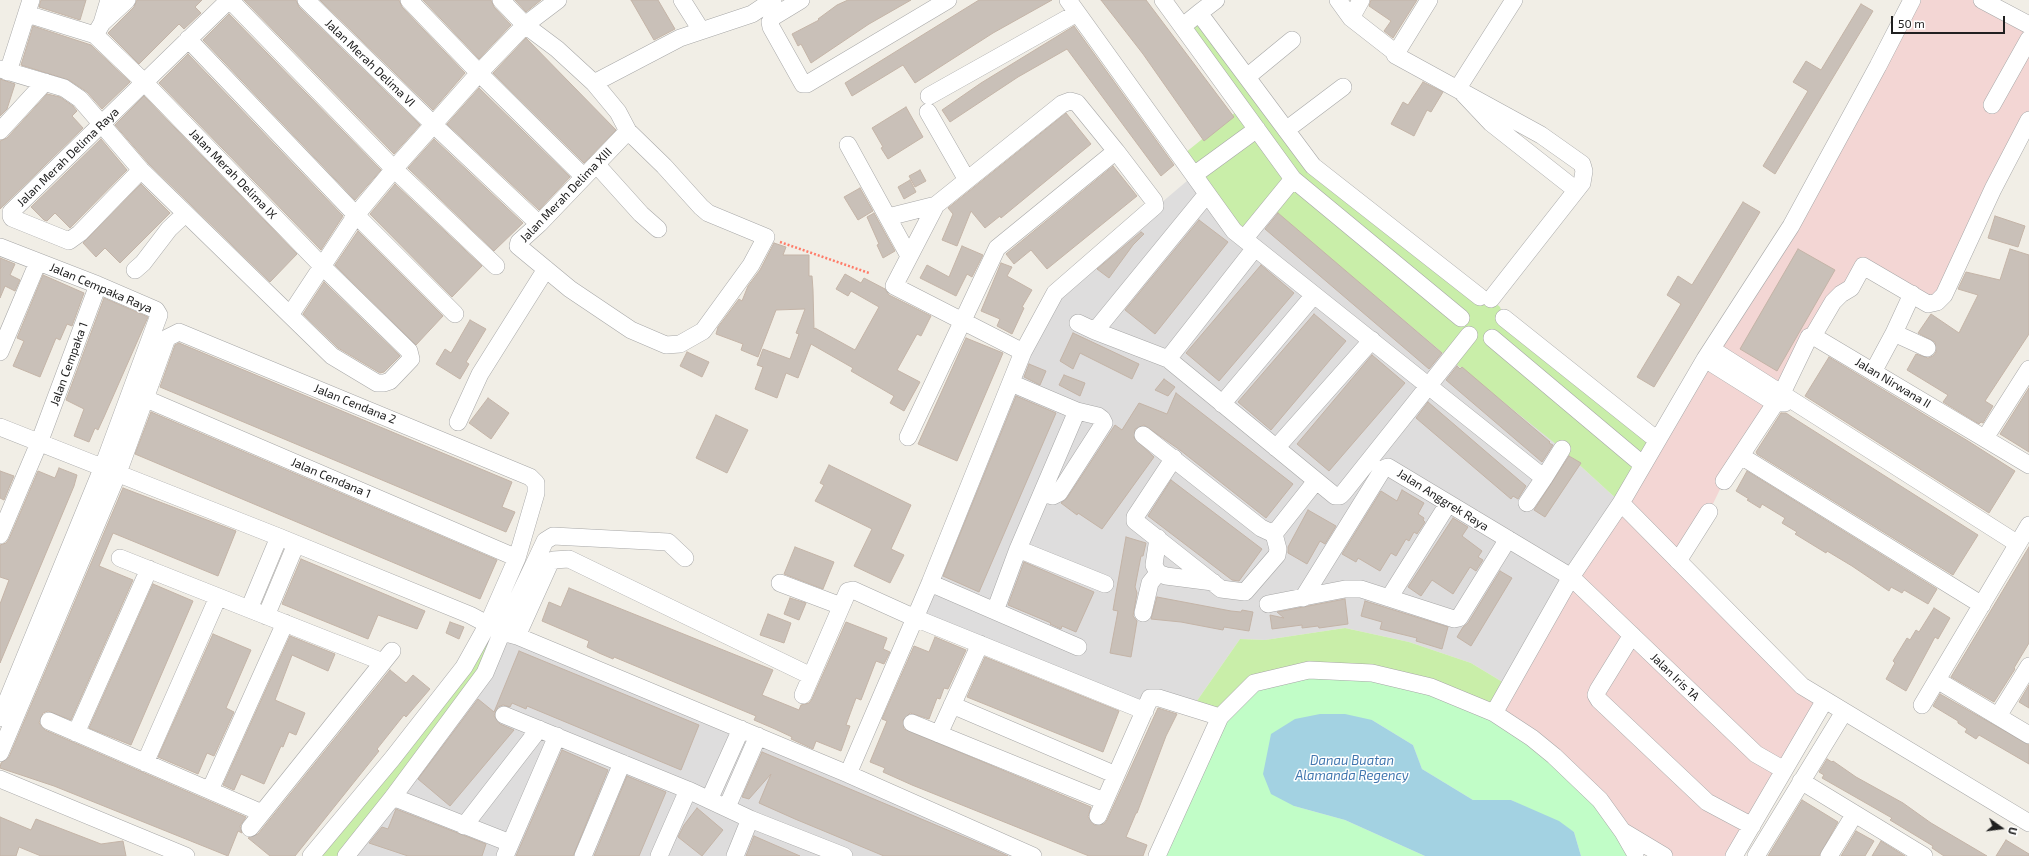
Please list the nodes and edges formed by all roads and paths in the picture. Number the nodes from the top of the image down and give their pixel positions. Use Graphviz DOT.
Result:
graph roads {
  1 [pos="109,0"];
  2 [pos="127,0"];
  3 [pos="229,0"];
  4 [pos="306,0"];
  5 [pos="409,0"];
  6 [pos="501,0"];
  7 [pos="558,0"];
  8 [pos="682,0"];
  9 [pos="773,0"];
  10 [pos="801,0"];
  11 [pos="948,0"];
  12 [pos="1163,0"];
  13 [pos="1216,0"];
  14 [pos="1338,0"];
  15 [pos="1361,0"];
  16 [pos="1429,0"];
  17 [pos="1514,0"];
  18 [pos="1912,0"];
  19 [pos="1982,0"];
  20 [pos="1072,6"];
  21 [pos="29,7"];
  22 [pos="750,7"];
  23 [pos="1351,18"];
  24 [pos="1190,20"];
  25 [pos="525,25"];
  26 [pos="2029,25"];
  27 [pos="99,29"];
  28 [pos="701,30"];
  29 [pos="188,39"];
  30 [pos="2029,39"];
  31 [pos="1292,40"];
  32 [pos="1392,50"];
  33 [pos="4,71"];
  34 [pos="479,73"];
  35 [pos="1247,77"];
  36 [pos="45,82"];
  37 [pos="144,82"];
  38 [pos="594,83"];
  39 [pos="1343,87"];
  40 [pos="1458,88"];
  41 [pos="1992,105"];
  42 [pos="2029,120"];
  43 [pos="101,124"];
  44 [pos="434,125"];
  45 [pos="1,129"];
  46 [pos="1257,129"];
  47 [pos="1286,130"];
  48 [pos="628,131"];
  49 [pos="848,145"];
  50 [pos="1116,151"];
  51 [pos="596,164"];
  52 [pos="394,169"];
  53 [pos="141,170"];
  54 [pos="1194,175"];
  55 [pos="584,177"];
  56 [pos="1293,179"];
  57 [pos="967,180"];
  58 [pos="1576,190"];
  59 [pos="1207,194"];
  60 [pos="936,205"];
  61 [pos="185,214"];
  62 [pos="356,215"];
  63 [pos="888,217"];
  64 [pos="539,224"];
  65 [pos="658,230"];
  66 [pos="766,237"];
  67 [pos="1249,243"];
  68 [pos="0,247"];
  69 [pos="910,256"];
  70 [pos="38,262"];
  71 [pos="321,265"];
  72 [pos="496,266"];
  73 [pos="546,269"];
  74 [pos="135,270"];
  75 [pos="869,273"];
  76 [pos="98,285"];
  77 [pos="1912,294"];
  78 [pos="1314,295"];
  79 [pos="1485,298"];
  80 [pos="456,314"];
  81 [pos="290,315"];
  82 [pos="1461,318"];
  83 [pos="1504,318"];
  84 [pos="962,320"];
  85 [pos="1078,323"];
  86 [pos="1095,331"];
  87 [pos="1894,333"];
  88 [pos="1469,335"];
  89 [pos="1813,336"];
  90 [pos="1492,338"];
  91 [pos="1372,340"];
  92 [pos="1927,348"];
  93 [pos="0,352"];
  94 [pos="1023,352"];
  95 [pos="1709,355"];
  96 [pos="1168,359"];
  97 [pos="2029,369"];
  98 [pos="1873,372"];
  99 [pos="1010,383"];
  100 [pos="1428,386"];
  101 [pos="144,398"];
  102 [pos="1778,398"];
  103 [pos="1222,404"];
  104 [pos="1077,411"];
  105 [pos="458,422"];
  106 [pos="0,427"];
  107 [pos="1144,436"];
  108 [pos="908,437"];
  109 [pos="1985,438"];
  110 [pos="1658,440"];
  111 [pos="39,443"];
  112 [pos="1276,448"];
  113 [pos="1562,449"];
  114 [pos="1741,456"];
  115 [pos="1174,458"];
  116 [pos="2029,465"];
  117 [pos="1642,466"];
  118 [pos="110,471"];
  119 [pos="1544,478"];
  120 [pos="1316,481"];
  121 [pos="1724,481"];
  122 [pos="1042,493"];
  123 [pos="1528,503"];
  124 [pos="1621,503"];
  125 [pos="1448,504"];
  126 [pos="1708,512"];
  127 [pos="2029,525"];
  128 [pos="1274,534"];
  129 [pos="0,536"];
  130 [pos="279,537"];
  131 [pos="1158,538"];
  132 [pos="1508,539"];
  133 [pos="296,544"];
  134 [pos="2018,544"];
  135 [pos="1018,549"];
  136 [pos="120,558"];
  137 [pos="517,558"];
  138 [pos="685,558"];
  139 [pos="1678,561"];
  140 [pos="149,569"];
  141 [pos="1158,573"];
  142 [pos="1571,577"];
  143 [pos="1214,582"];
  144 [pos="780,583"];
  145 [pos="930,583"];
  146 [pos="1105,584"];
  147 [pos="218,597"];
  148 [pos="1304,598"];
  149 [pos="1389,598"];
  150 [pos="1268,604"];
  151 [pos="1982,604"];
  152 [pos="841,606"];
  153 [pos="249,609"];
  154 [pos="995,611"];
  155 [pos="1143,613"];
  156 [pos="266,616"];
  157 [pos="915,618"];
  158 [pos="284,623"];
  159 [pos="502,631"];
  160 [pos="1632,635"];
  161 [pos="980,644"];
  162 [pos="1078,648"];
  163 [pos="2029,666"];
  164 [pos="811,676"];
  165 [pos="1937,680"];
  166 [pos="803,695"];
  167 [pos="1825,700"];
  168 [pos="952,705"];
  169 [pos="1922,706"];
  170 [pos="1145,711"];
  171 [pos="1844,712"];
  172 [pos="1494,713"];
  173 [pos="504,714"];
  174 [pos="1998,716"];
  175 [pos="1220,717"];
  176 [pos="0,718"];
  177 [pos="49,722"];
  178 [pos="912,722"];
  179 [pos="539,728"];
  180 [pos="741,729"];
  181 [pos="76,733"];
  182 [pos="939,734"];
  183 [pos="2029,734"];
  184 [pos="557,736"];
  185 [pos="758,736"];
  186 [pos="0,753"];
  187 [pos="145,763"];
  188 [pos="622,763"];
  189 [pos="1784,770"];
  190 [pos="848,774"];
  191 [pos="1116,775"];
  192 [pos="0,779"];
  193 [pos="1801,781"];
  194 [pos="210,790"];
  195 [pos="688,790"];
  196 [pos="393,797"];
  197 [pos="709,800"];
  198 [pos="727,807"];
  199 [pos="262,813"];
  200 [pos="1854,815"];
  201 [pos="750,819"];
  202 [pos="2029,823"];
  203 [pos="464,826"];
  204 [pos="1752,826"];
  205 [pos="250,828"];
  206 [pos="1623,832"];
  207 [pos="507,849"];
  208 [pos="812,850"];
  209 [pos="352,855"];
  210 [pos="1158,855"];
  211 [pos="186,856"];
  212 [pos="311,856"];
  213 [pos="583,856"];
  214 [pos="659,856"];
  215 [pos="735,856"];
  216 [pos="844,856"];
  217 [pos="1033,856"];
  218 [pos="1635,856"];
  219 [pos="1664,856"];
  220 [pos="1734,856"];
  221 [pos="1756,856"];
  222 [pos="1829,856"];
  223 [pos="1924,856"];
  1 -- 27 [label="street"];
  2 -- 27 [label="street"];
  3 -- 29 [label="street, Jalan Merah Delima Raya"];
  3 -- 52 [label="street"];
  4 -- 44 [label="street, Jalan Merah Delima VI"];
  5 -- 34 [label="street"];
  6 -- 25 [label="street"];
  7 -- 25 [label="street"];
  8 -- 28 [label="street"];
  9 -- 22 [label="street"];
  10 -- 11 [label="street"];
  12 -- 24 [label="street"];
  13 -- 24 [label="street"];
  14 -- 23 [label="street"];
  15 -- 23 [label="street"];
  16 -- 40 [label="street"];
  17 -- 40 [label="street"];
  18 -- 95 [label="street"];
  19 -- 26 [label="street"];
  20 -- 54 [label="street"];
  20 -- 57 [label="street"];
  21 -- 27 [label="street"];
  21 -- 33 [label="street"];
  22 -- 28 [label="street"];
  23 -- 32 [label="street"];
  24 -- 35 [label="street"];
  24 -- 46 [label="street"];
  25 -- 34 [label="street"];
  25 -- 38 [label="street"];
  27 -- 37 [label="street, Jalan Merah Delima IX"];
  28 -- 38 [label="street"];
  29 -- 37 [label="street, Jalan Merah Delima Raya"];
  29 -- 62 [label="street"];
  30 -- 41 [label="street"];
  31 -- 35 [label="street"];
  33 -- 36 [label="street"];
  34 -- 44 [label="street"];
  34 -- 55 [label="street"];
  35 -- 47 [label="street"];
  36 -- 43 [label="street"];
  36 -- 45 [label="street"];
  37 -- 43 [label="street, Jalan Merah Delima Raya"];
  37 -- 71 [label="street, Jalan Merah Delima IX"];
  38 -- 48 [label="street"];
  39 -- 47 [label="street"];
  40 -- 58 [label="street"];
  40 -- 58 [label="street"];
  42 -- 77 [label="street"];
  43 -- 53 [label="street"];
  43 -- 53 [label="street, Jalan Merah Delima Raya"];
  44 -- 52 [label="street"];
  44 -- 64 [label="street, Jalan Merah Delima VI"];
  46 -- 54 [label="street"];
  46 -- 56 [label="street"];
  47 -- 79 [label="street"];
  48 -- 51 [label="street, Jalan Merah Delima XIII"];
  48 -- 66 [label="street"];
  49 -- 63 [label="street"];
  50 -- 57 [label="street"];
  50 -- 84 [label="street"];
  50 -- 94 [label="street"];
  51 -- 55 [label="street, Jalan Merah Delima XIII"];
  51 -- 65 [label="street"];
  52 -- 62 [label="street"];
  52 -- 72 [label="street"];
  53 -- 61 [label="street"];
  54 -- 59 [label="street"];
  55 -- 64 [label="street, Jalan Merah Delima XIII"];
  56 -- 67 [label="street"];
  56 -- 82 [label="street"];
  57 -- 60 [label="street"];
  58 -- 79 [label="street"];
  59 -- 67 [label="street"];
  59 -- 86 [label="street"];
  60 -- 63 [label="street"];
  60 -- 69 [label="street"];
  61 -- 74 [label="street"];
  61 -- 81 [label="street"];
  62 -- 71 [label="street"];
  62 -- 80 [label="street"];
  63 -- 69 [label="street"];
  64 -- 73 [label="street, Jalan Merah Delima XIII"];
  66 -- 73 [label="street, Jalan Merah Delima XIII"];
  66 -- 75 [label="path"];
  67 -- 78 [label="street"];
  67 -- 96 [label="street"];
  68 -- 70 [label="street, Jalan Cempaka Raya"];
  69 -- 84 [label="street"];
  70 -- 76 [label="street, Jalan Cempaka Raya"];
  70 -- 93 [label="street"];
  71 -- 81 [label="street"];
  71 -- 81 [label="street, Jalan Merah Delima IX"];
  73 -- 105 [label="street"];
  76 -- 111 [label="street, Jalan Cempaka 1"];
  76 -- 118 [label="street, Jalan Cempaka Raya"];
  77 -- 87 [label="street"];
  77 -- 89 [label="street"];
  78 -- 91 [label="street"];
  78 -- 103 [label="street"];
  79 -- 82 [label="street"];
  79 -- 83 [label="street"];
  82 -- 88 [label="street"];
  83 -- 90 [label="street"];
  83 -- 110 [label="street"];
  84 -- 94 [label="street"];
  84 -- 108 [label="street"];
  85 -- 86 [label="street"];
  86 -- 96 [label="street"];
  87 -- 92 [label="street"];
  87 -- 98 [label="street"];
  88 -- 90 [label="street"];
  88 -- 100 [label="street"];
  89 -- 98 [label="street, Jalan Nirwana II"];
  89 -- 102 [label="street"];
  90 -- 117 [label="street"];
  91 -- 100 [label="street"];
  91 -- 112 [label="street"];
  94 -- 99 [label="street"];
  95 -- 102 [label="street"];
  95 -- 110 [label="street"];
  96 -- 103 [label="street"];
  97 -- 109 [label="street"];
  98 -- 109 [label="street, Jalan Nirwana II"];
  99 -- 104 [label="street"];
  99 -- 145 [label="street"];
  100 -- 119 [label="street"];
  100 -- 120 [label="street"];
  101 -- 118 [label="street, Jalan Cendana 2"];
  101 -- 137 [label="street, Jalan Cendana 1"];
  101 -- 137 [label="street, Jalan Cendana 2"];
  102 -- 114 [label="street"];
  102 -- 134 [label="street"];
  103 -- 112 [label="street"];
  104 -- 122 [label="street"];
  104 -- 122 [label="street"];
  106 -- 111 [label="street"];
  107 -- 115 [label="street"];
  109 -- 116 [label="street, Jalan Nirwana II"];
  110 -- 117 [label="street"];
  111 -- 118 [label="street"];
  111 -- 129 [label="street, Jalan Cempaka 1"];
  112 -- 120 [label="street"];
  113 -- 119 [label="street"];
  114 -- 121 [label="street"];
  114 -- 151 [label="street"];
  115 -- 128 [label="street"];
  115 -- 131 [label="street"];
  117 -- 124 [label="street"];
  118 -- 130 [label="street"];
  118 -- 176 [label="street"];
  118 -- 186 [label="street"];
  119 -- 123 [label="street"];
  120 -- 128 [label="street"];
  122 -- 135 [label="street"];
  124 -- 139 [label="street"];
  124 -- 142 [label="street"];
  125 -- 132 [label="street, Jalan Anggrek Raya"];
  125 -- 148 [label="street, Jalan Anggrek Raya"];
  125 -- 149 [label="street"];
  126 -- 139 [label="street"];
  127 -- 134 [label="street"];
  128 -- 143 [label="street"];
  130 -- 133 [label="street"];
  130 -- 153 [label="street"];
  131 -- 141 [label="street"];
  131 -- 143 [label="street"];
  132 -- 142 [label="street, Jalan Anggrek Raya"];
  132 -- 149 [label="street"];
  133 -- 156 [label="street"];
  133 -- 159 [label="street"];
  134 -- 151 [label="street"];
  135 -- 146 [label="street"];
  135 -- 154 [label="street"];
  136 -- 140 [label="street"];
  137 -- 159 [label="street, Jalan Cendana 2"];
  138 -- 159 [label="street"];
  139 -- 167 [label="street"];
  140 -- 147 [label="street"];
  140 -- 181 [label="street"];
  141 -- 143 [label="street"];
  141 -- 155 [label="street"];
  142 -- 160 [label="street, Jalan Iris 1A"];
  142 -- 172 [label="street"];
  144 -- 152 [label="street"];
  145 -- 154 [label="street"];
  145 -- 157 [label="street"];
  147 -- 153 [label="street"];
  147 -- 187 [label="street"];
  148 -- 149 [label="street"];
  148 -- 150 [label="street"];
  151 -- 165 [label="street"];
  152 -- 157 [label="street"];
  152 -- 164 [label="street"];
  153 -- 156 [label="street"];
  154 -- 162 [label="street"];
  156 -- 158 [label="street"];
  157 -- 161 [label="street"];
  157 -- 190 [label="street"];
  158 -- 194 [label="street"];
  158 -- 199 [label="street"];
  159 -- 164 [label="street"];
  159 -- 180 [label="street"];
  159 -- 196 [label="street"];
  159 -- 212 [label="street"];
  160 -- 189 [label="street, Jalan Iris 1A"];
  160 -- 204 [label="street"];
  161 -- 168 [label="street"];
  161 -- 170 [label="street"];
  163 -- 174 [label="street"];
  164 -- 166 [label="street"];
  165 -- 169 [label="street"];
  165 -- 174 [label="street"];
  167 -- 171 [label="street"];
  167 -- 189 [label="street"];
  168 -- 182 [label="street"];
  168 -- 191 [label="street"];
  170 -- 175 [label="street"];
  170 -- 191 [label="street"];
  171 -- 193 [label="street"];
  171 -- 202 [label="street"];
  172 -- 175 [label="street"];
  172 -- 206 [label="street"];
  173 -- 179 [label="street"];
  174 -- 183 [label="street"];
  175 -- 210 [label="street"];
  177 -- 181 [label="street"];
  178 -- 182 [label="street"];
  179 -- 184 [label="street"];
  179 -- 203 [label="street"];
  180 -- 185 [label="street"];
  180 -- 197 [label="street"];
  181 -- 187 [label="street"];
  182 -- 191 [label="street"];
  184 -- 188 [label="street"];
  184 -- 207 [label="street"];
  185 -- 190 [label="street"];
  185 -- 198 [label="street"];
  187 -- 194 [label="street"];
  188 -- 195 [label="street"];
  188 -- 213 [label="street"];
  189 -- 204 [label="street"];
  190 -- 217 [label="street"];
  192 -- 211 [label="street"];
  193 -- 200 [label="street"];
  193 -- 221 [label="street"];
  194 -- 199 [label="street"];
  195 -- 197 [label="street"];
  195 -- 214 [label="street"];
  196 -- 203 [label="street"];
  196 -- 209 [label="street"];
  197 -- 198 [label="street"];
  198 -- 201 [label="street"];
  199 -- 205 [label="street"];
  200 -- 222 [label="street"];
  200 -- 223 [label="street"];
  201 -- 208 [label="street"];
  201 -- 215 [label="street"];
  203 -- 207 [label="street"];
  204 -- 220 [label="street"];
  206 -- 218 [label="street"];
  206 -- 219 [label="street"];
  208 -- 216 [label="street"];
}
